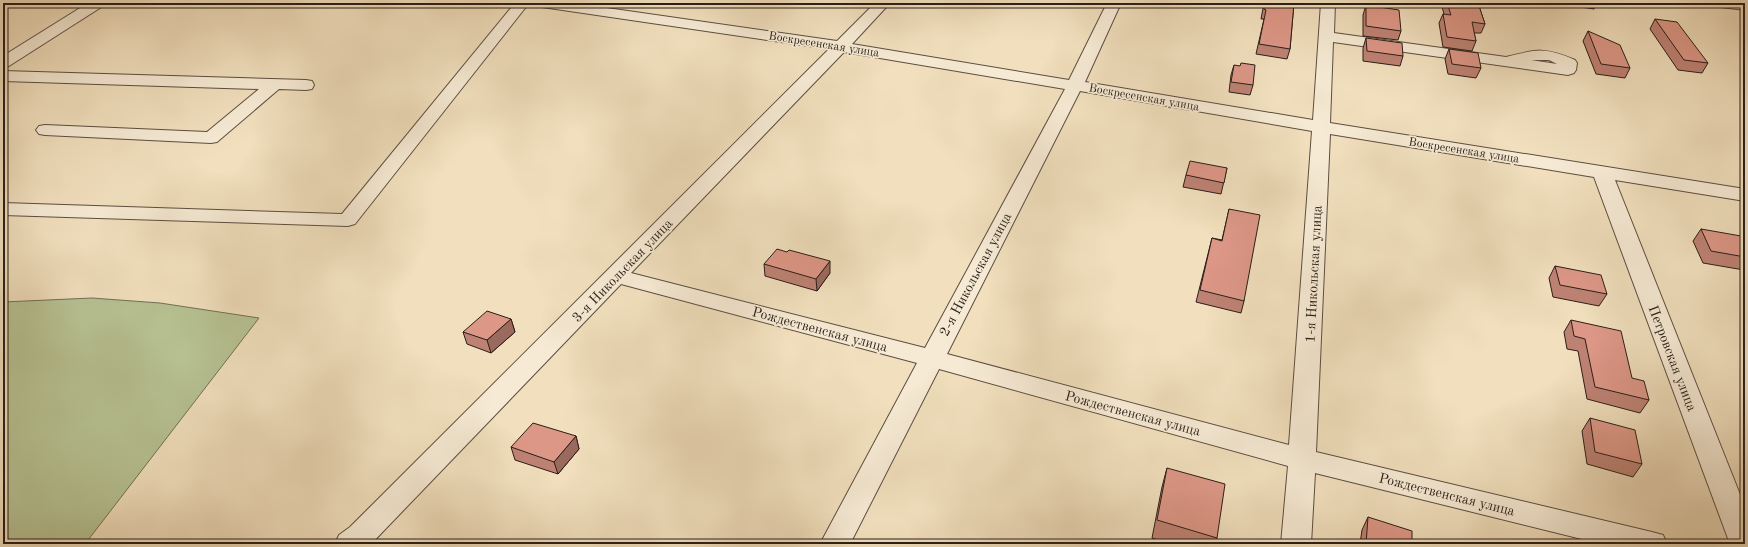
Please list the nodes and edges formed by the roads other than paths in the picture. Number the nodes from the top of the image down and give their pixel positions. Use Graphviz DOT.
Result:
graph roads {
  1 [pos="98,3"];
  2 [pos="522,3"];
  3 [pos="542,3"];
  4 [pos="883,3"];
  5 [pos="1114,3"];
  6 [pos="1328,3"];
  7 [pos="1717,3"];
  8 [pos="1742,6"];
  9 [pos="1327,37"];
  10 [pos="840,46"];
  11 [pos="3,62"];
  12 [pos="1505,62"];
  13 [pos="3,76"];
  14 [pos="275,84"];
  15 [pos="306,85"];
  16 [pos="1075,85"];
  17 [pos="1321,128"];
  18 [pos="45,130"];
  19 [pos="1602,172"];
  20 [pos="1745,195"];
  21 [pos="3,209"];
  22 [pos="616,276"];
  23 [pos="931,358"];
  24 [pos="1302,459"];
  25 [pos="355,540"];
  26 [pos="835,544"];
  27 [pos="1296,544"];
  28 [pos="1652,544"];
  29 [pos="1745,544"];
  1 -- 11 [label="street"];
  2 -- 21 [label="street"];
  3 -- 10 [label="street, Воскресенская улица"];
  4 -- 10 [label="street, 3-я Никольская улица"];
  5 -- 16 [label="street, 2-я Никольская улица"];
  6 -- 9 [label="street, 1-я Никольская улица"];
  7 -- 8 [label="street"];
  9 -- 12 [label="street"];
  9 -- 17 [label="street, 1-я Никольская улица"];
  10 -- 16 [label="street, Воскресенская улица"];
  10 -- 22 [label="street, 3-я Никольская улица"];
  13 -- 14 [label="street"];
  14 -- 15 [label="street"];
  14 -- 18 [label="street"];
  16 -- 17 [label="street, Воскресенская улица"];
  16 -- 23 [label="street, 2-я Никольская улица"];
  17 -- 19 [label="street, Воскресенская улица"];
  17 -- 24 [label="street, 1-я Никольская улица"];
  19 -- 20 [label="street, Воскресенская улица"];
  19 -- 29 [label="street, Петровская улица"];
  22 -- 23 [label="street, Рождественская улица"];
  22 -- 25 [label="street, 3-я Никольская улица"];
  23 -- 24 [label="street, Рождественская улица"];
  23 -- 26 [label="street, 2-я Никольская улица"];
  24 -- 27 [label="street, 1-я Никольская улица"];
  24 -- 28 [label="street, Рождественская улица"];
}
